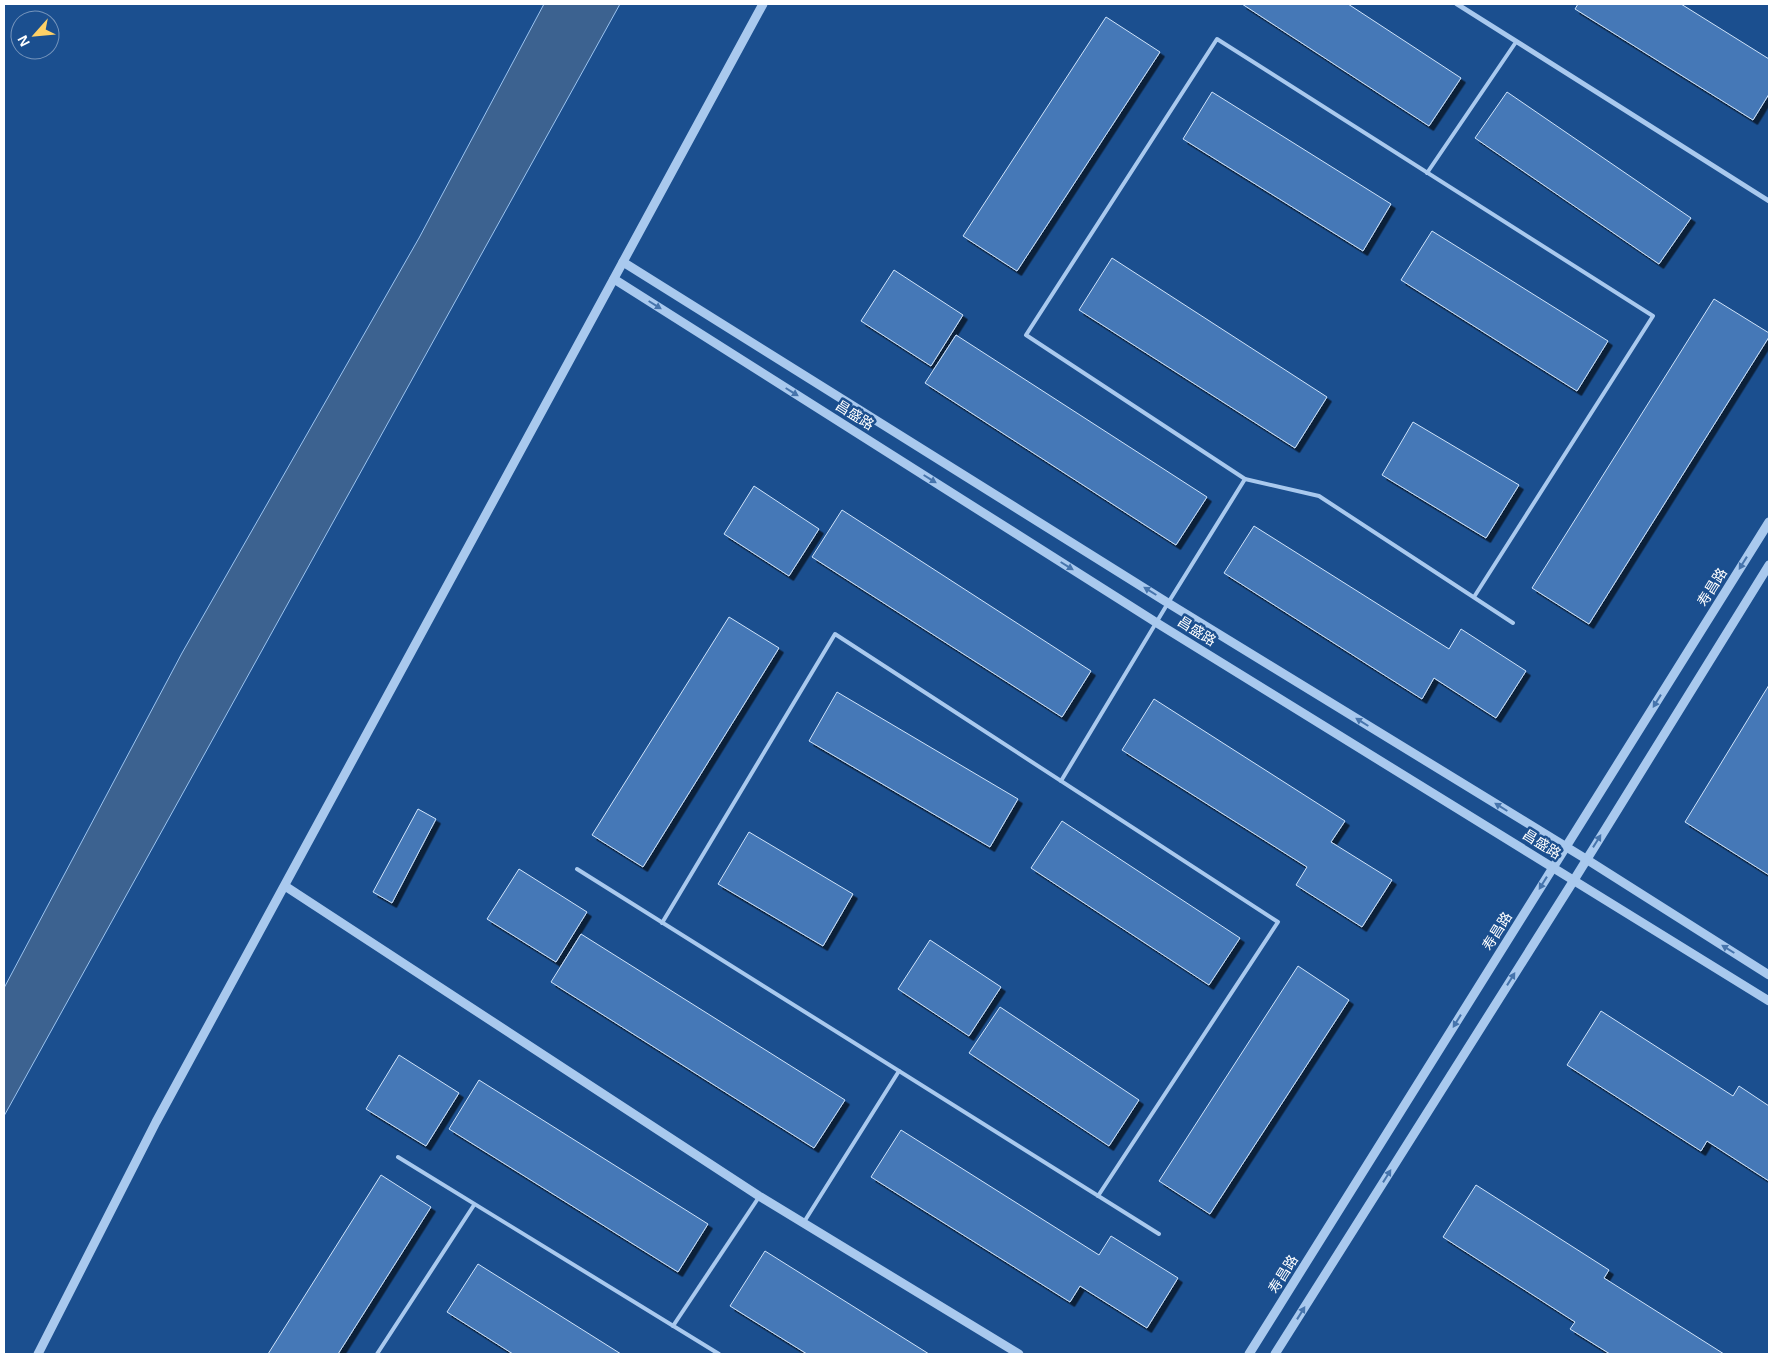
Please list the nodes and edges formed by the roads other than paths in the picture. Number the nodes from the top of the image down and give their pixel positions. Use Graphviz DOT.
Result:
graph roads {
  1 [pos="763,4"];
  2 [pos="1457,4"];
  3 [pos="1516,42"];
  4 [pos="1427,173"];
  5 [pos="1769,201"];
  6 [pos="623,262"];
  7 [pos="614,279"];
  8 [pos="1245,479"];
  9 [pos="1769,522"];
  10 [pos="1769,565"];
  11 [pos="1474,597"];
  12 [pos="1168,603"];
  13 [pos="1156,623"];
  14 [pos="1513,623"];
  15 [pos="1061,781"];
  16 [pos="1566,847"];
  17 [pos="1586,859"];
  18 [pos="1553,867"];
  19 [pos="576,869"];
  20 [pos="1574,880"];
  21 [pos="285,886"];
  22 [pos="662,923"];
  23 [pos="1769,975"];
  24 [pos="1769,1001"];
  25 [pos="899,1071"];
  26 [pos="398,1157"];
  27 [pos="759,1196"];
  28 [pos="1098,1196"];
  29 [pos="474,1204"];
  30 [pos="804,1223"];
  31 [pos="1159,1234"];
  32 [pos="673,1326"];
  33 [pos="38,1354"];
  34 [pos="377,1354"];
  35 [pos="719,1354"];
  36 [pos="1019,1354"];
  37 [pos="1249,1354"];
  38 [pos="1275,1354"];
  1 -- 6 [label="street"];
  2 -- 3 [label="street"];
  3 -- 4 [label="lane"];
  3 -- 5 [label="street"];
  4 -- 8 [label="lane"];
  4 -- 11 [label="lane"];
  6 -- 7 [label="street"];
  12 -- 6 [label="street, 昌盛路, one-way"];
  7 -- 13 [label="street, 昌盛路, one-way"];
  7 -- 21 [label="street"];
  8 -- 11 [label="lane"];
  8 -- 12 [label="lane"];
  9 -- 16 [label="street, 寿昌路, one-way"];
  17 -- 10 [label="street, one-way"];
  11 -- 14 [label="lane"];
  12 -- 13 [label="lane"];
  16 -- 12 [label="street, 昌盛路, one-way"];
  13 -- 15 [label="lane"];
  13 -- 18 [label="street, 昌盛路"];
  15 -- 22 [label="lane"];
  15 -- 28 [label="lane"];
  16 -- 17 [label="street, 昌盛路"];
  16 -- 18 [label="street, 寿昌路"];
  17 -- 20 [label="street"];
  23 -- 17 [label="street, 昌盛路, one-way"];
  18 -- 20 [label="street, 昌盛路"];
  18 -- 37 [label="street, 寿昌路, one-way"];
  19 -- 22 [label="lane"];
  20 -- 24 [label="street, 昌盛路"];
  38 -- 20 [label="street, one-way"];
  21 -- 27 [label="street"];
  21 -- 33 [label="street"];
  22 -- 25 [label="lane"];
  25 -- 28 [label="lane"];
  25 -- 30 [label="lane"];
  26 -- 29 [label="lane"];
  27 -- 30 [label="street"];
  27 -- 32 [label="lane"];
  28 -- 31 [label="lane"];
  29 -- 32 [label="lane"];
  29 -- 34 [label="lane"];
  30 -- 36 [label="street"];
  32 -- 35 [label="lane"];
}
